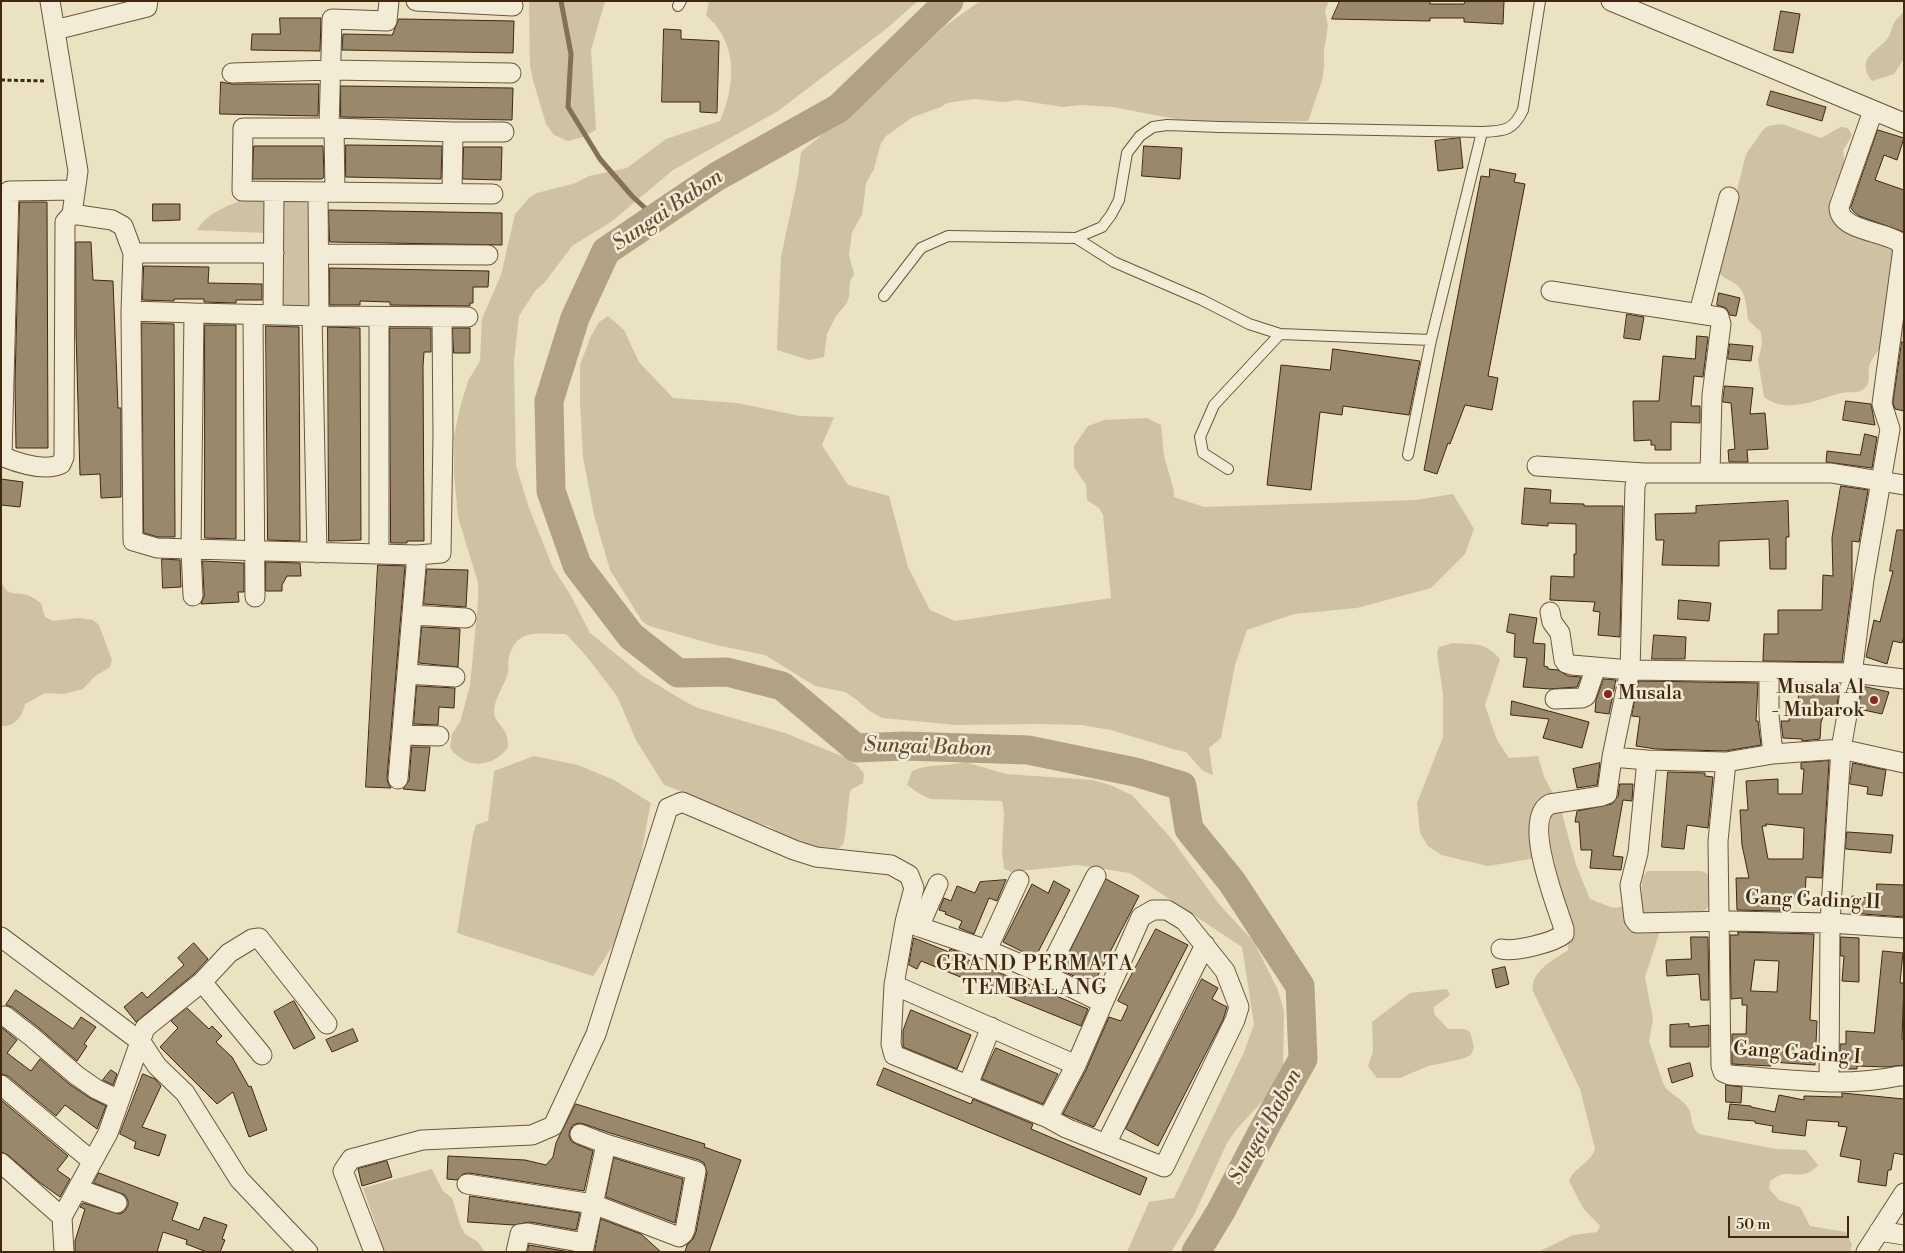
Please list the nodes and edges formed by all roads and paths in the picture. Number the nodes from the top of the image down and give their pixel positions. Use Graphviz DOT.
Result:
graph roads {
  1 [pos="50,1"];
  2 [pos="148,1"];
  3 [pos="389,1"];
  4 [pos="416,1"];
  5 [pos="1540,1"];
  6 [pos="1611,1"];
  7 [pos="513,6"];
  8 [pos="55,30"];
  9 [pos="331,70"];
  10 [pos="511,72"];
  11 [pos="232,73"];
  12 [pos="1,80"];
  13 [pos="64,82"];
  14 [pos="1873,110"];
  15 [pos="1904,123"];
  16 [pos="332,128"];
  17 [pos="453,132"];
  18 [pos="504,132"];
  19 [pos="1482,132"];
  20 [pos="75,190"];
  21 [pos="274,192"];
  22 [pos="327,192"];
  23 [pos="452,193"];
  24 [pos="493,194"];
  25 [pos="1729,197"];
  26 [pos="72,214"];
  27 [pos="1076,238"];
  28 [pos="133,253"];
  29 [pos="274,253"];
  30 [pos="319,254"];
  31 [pos="488,255"];
  32 [pos="1551,291"];
  33 [pos="884,296"];
  34 [pos="131,311"];
  35 [pos="194,313"];
  36 [pos="1699,313"];
  37 [pos="253,314"];
  38 [pos="273,315"];
  39 [pos="315,316"];
  40 [pos="379,317"];
  41 [pos="468,317"];
  42 [pos="442,318"];
  43 [pos="1280,334"];
  44 [pos="1431,340"];
  45 [pos="1408,455"];
  46 [pos="1,456"];
  47 [pos="1537,466"];
  48 [pos="1228,469"];
  49 [pos="1644,473"];
  50 [pos="1710,473"];
  51 [pos="1882,481"];
  52 [pos="1904,485"];
  53 [pos="191,549"];
  54 [pos="254,551"];
  55 [pos="318,553"];
  56 [pos="379,554"];
  57 [pos="417,556"];
  58 [pos="193,596"];
  59 [pos="255,597"];
  60 [pos="1550,612"];
  61 [pos="412,615"];
  62 [pos="466,618"];
  63 [pos="1596,667"];
  64 [pos="1630,670"];
  65 [pos="1769,672"];
  66 [pos="1852,673"];
  67 [pos="407,674"];
  68 [pos="455,677"];
  69 [pos="1904,679"];
  70 [pos="1555,699"];
  71 [pos="402,735"];
  72 [pos="439,736"];
  73 [pos="1841,749"];
  74 [pos="1773,754"];
  75 [pos="1612,758"];
  76 [pos="1647,760"];
  77 [pos="1726,762"];
  78 [pos="1904,763"];
  79 [pos="398,779"];
  80 [pos="1096,876"];
  81 [pos="1019,880"];
  82 [pos="938,884"];
  83 [pos="1720,921"];
  84 [pos="1830,923"];
  85 [pos="912,925"];
  86 [pos="1904,928"];
  87 [pos="1,937"];
  88 [pos="1205,945"];
  89 [pos="1501,949"];
  90 [pos="987,950"];
  91 [pos="1046,975"];
  92 [pos="202,982"];
  93 [pos="894,985"];
  94 [pos="1103,1003"];
  95 [pos="5,1016"];
  96 [pos="327,1024"];
  97 [pos="991,1027"];
  98 [pos="141,1042"];
  99 [pos="262,1055"];
  100 [pos="1076,1065"];
  101 [pos="1904,1076"];
  102 [pos="1829,1082"];
  103 [pos="1,1085"];
  104 [pos="968,1085"];
  105 [pos="119,1100"];
  106 [pos="1048,1118"];
  107 [pos="580,1134"];
  108 [pos="606,1144"];
  109 [pos="1106,1144"];
  110 [pos="92,1162"];
  111 [pos="6,1172"];
  112 [pos="467,1184"];
  113 [pos="78,1189"];
  114 [pos="1904,1194"];
  115 [pos="117,1203"];
  116 [pos="593,1204"];
  117 [pos="62,1217"];
  118 [pos="1879,1231"];
  119 [pos="1904,1235"];
  120 [pos="584,1247"];
  121 [pos="64,1252"];
  122 [pos="308,1252"];
  123 [pos="374,1252"];
  124 [pos="516,1252"];
  125 [pos="1866,1252"];
  1 -- 8 [label="street"];
  2 -- 8 [label="street"];
  3 -- 9 [label="street"];
  4 -- 7 [label="street"];
  5 -- 19 [label="lane"];
  6 -- 14 [label="street"];
  8 -- 13 [label="street"];
  9 -- 10 [label="street"];
  9 -- 11 [label="street"];
  9 -- 16 [label="street"];
  12 -- 13 [label="path"];
  13 -- 20 [label="street"];
  14 -- 15 [label="street"];
  14 -- 51 [label="street"];
  16 -- 17 [label="street"];
  16 -- 21 [label="street"];
  16 -- 22 [label="street"];
  17 -- 18 [label="street"];
  17 -- 23 [label="street"];
  19 -- 27 [label="lane"];
  19 -- 44 [label="lane"];
  20 -- 26 [label="street"];
  20 -- 46 [label="street"];
  21 -- 22 [label="street"];
  21 -- 29 [label="street"];
  22 -- 23 [label="street"];
  22 -- 30 [label="street"];
  23 -- 24 [label="street"];
  25 -- 36 [label="street"];
  26 -- 28 [label="street"];
  26 -- 46 [label="street"];
  27 -- 33 [label="lane"];
  27 -- 43 [label="lane"];
  28 -- 29 [label="street"];
  28 -- 34 [label="street"];
  29 -- 38 [label="street"];
  30 -- 31 [label="street"];
  30 -- 39 [label="street"];
  32 -- 36 [label="street"];
  34 -- 35 [label="street"];
  34 -- 53 [label="street"];
  35 -- 37 [label="street"];
  35 -- 53 [label="street"];
  36 -- 50 [label="street"];
  37 -- 38 [label="street"];
  37 -- 54 [label="street"];
  38 -- 39 [label="street"];
  39 -- 40 [label="street"];
  39 -- 55 [label="street"];
  40 -- 42 [label="street"];
  40 -- 56 [label="street"];
  41 -- 42 [label="street"];
  42 -- 57 [label="street"];
  43 -- 44 [label="lane"];
  43 -- 48 [label="lane"];
  44 -- 45 [label="lane"];
  47 -- 49 [label="street"];
  49 -- 50 [label="street"];
  49 -- 64 [label="street"];
  50 -- 51 [label="street"];
  51 -- 52 [label="street"];
  51 -- 66 [label="street"];
  53 -- 54 [label="street"];
  53 -- 58 [label="street"];
  54 -- 55 [label="street"];
  54 -- 59 [label="street"];
  55 -- 56 [label="street"];
  56 -- 57 [label="street"];
  57 -- 61 [label="street"];
  60 -- 63 [label="street"];
  61 -- 62 [label="street"];
  61 -- 67 [label="street"];
  63 -- 64 [label="street"];
  63 -- 70 [label="street"];
  64 -- 65 [label="street"];
  64 -- 75 [label="street"];
  65 -- 66 [label="street"];
  65 -- 74 [label="street"];
  66 -- 69 [label="street"];
  66 -- 73 [label="street"];
  67 -- 68 [label="street"];
  67 -- 71 [label="street"];
  71 -- 72 [label="street"];
  71 -- 79 [label="street"];
  73 -- 74 [label="street"];
  73 -- 78 [label="street"];
  73 -- 84 [label="street"];
  74 -- 77 [label="street"];
  75 -- 76 [label="street"];
  75 -- 89 [label="street"];
  76 -- 77 [label="street"];
  76 -- 83 [label="street, Gang Gading II"];
  77 -- 83 [label="street"];
  80 -- 91 [label="street"];
  81 -- 90 [label="street"];
  82 -- 85 [label="street"];
  83 -- 84 [label="street, Gang Gading II"];
  83 -- 102 [label="street, Gang Gading I"];
  84 -- 86 [label="street, Gang Gading II"];
  84 -- 102 [label="street"];
  85 -- 90 [label="street"];
  85 -- 93 [label="street"];
  85 -- 123 [label="street"];
  87 -- 98 [label="street"];
  88 -- 94 [label="street"];
  88 -- 109 [label="street"];
  88 -- 109 [label="street"];
  90 -- 91 [label="street"];
  91 -- 94 [label="street"];
  92 -- 96 [label="street"];
  92 -- 98 [label="street"];
  92 -- 99 [label="street"];
  93 -- 97 [label="street"];
  93 -- 104 [label="street"];
  94 -- 100 [label="street"];
  95 -- 105 [label="street"];
  97 -- 100 [label="street"];
  97 -- 104 [label="street"];
  98 -- 105 [label="street"];
  98 -- 122 [label="street"];
  100 -- 106 [label="street"];
  101 -- 102 [label="street, Gang Gading I"];
  103 -- 110 [label="street"];
  104 -- 106 [label="street"];
  105 -- 110 [label="street"];
  106 -- 109 [label="street"];
  107 -- 108 [label="street"];
  108 -- 116 [label="street"];
  108 -- 116 [label="street"];
  110 -- 113 [label="street"];
  111 -- 117 [label="street"];
  112 -- 116 [label="street"];
  113 -- 115 [label="street"];
  113 -- 117 [label="street"];
  114 -- 118 [label="street"];
  116 -- 120 [label="street"];
  117 -- 121 [label="street"];
  118 -- 119 [label="street"];
  118 -- 125 [label="street"];
  120 -- 124 [label="street"];
}
